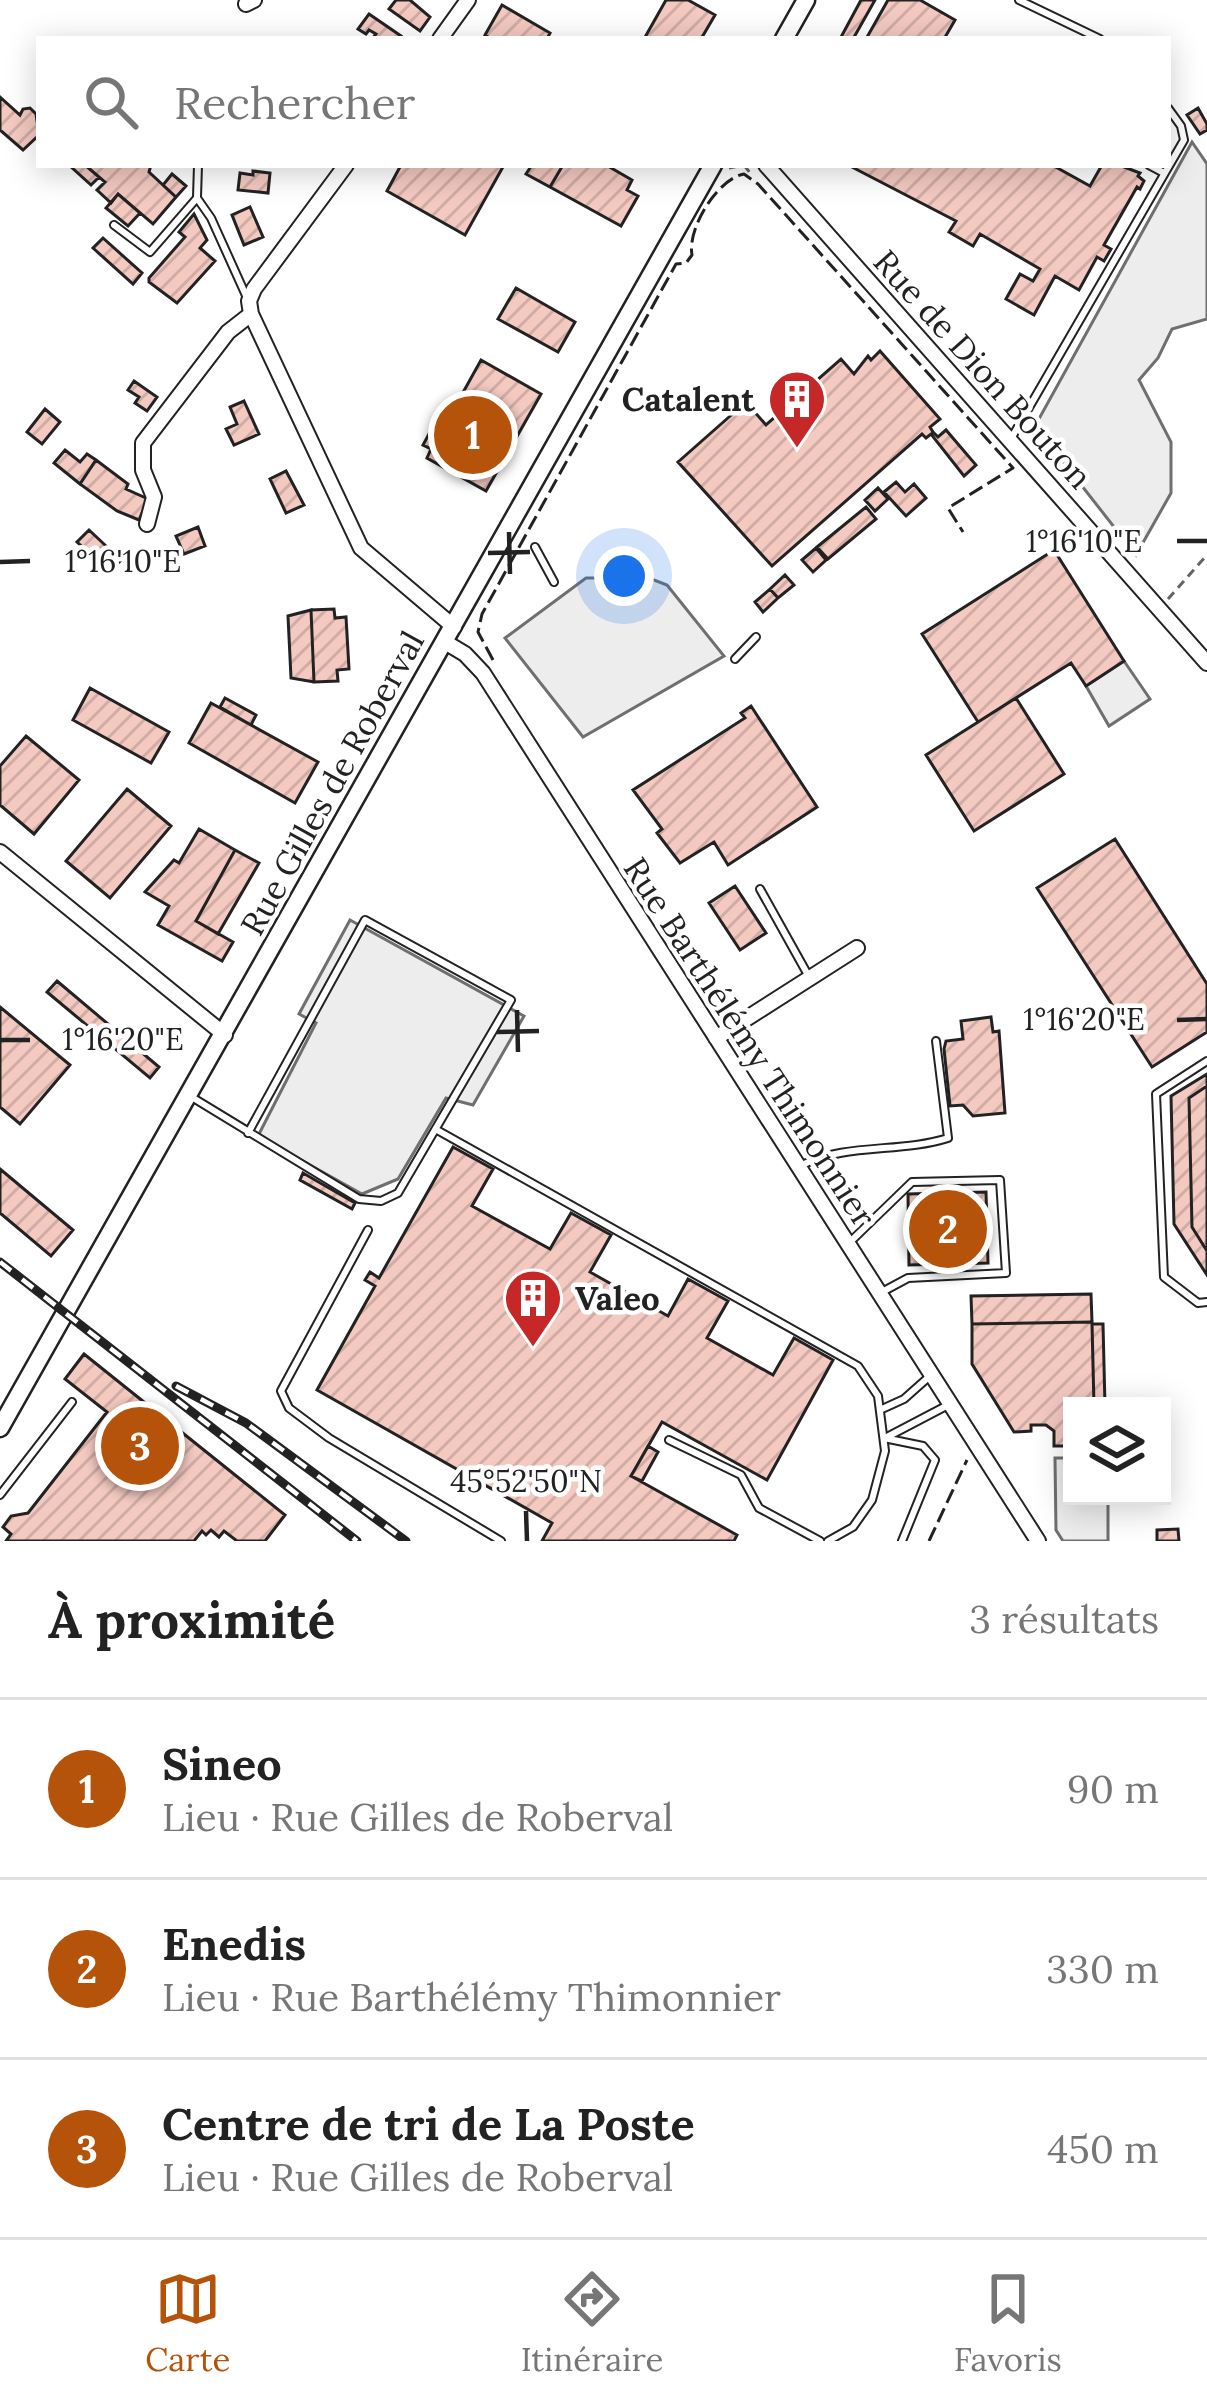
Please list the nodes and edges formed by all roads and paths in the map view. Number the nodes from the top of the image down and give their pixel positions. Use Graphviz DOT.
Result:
graph roads {
  1 [pos="468,0"];
  2 [pos="806,0"];
  3 [pos="1019,0"];
  4 [pos="442,36"];
  5 [pos="786,36"];
  6 [pos="1094,36"];
  7 [pos="1171,112"];
  8 [pos="1171,161"];
  9 [pos="198,168"];
  10 [pos="344,168"];
  11 [pos="718,168"];
  12 [pos="746,168"];
  13 [pos="769,168"];
  14 [pos="1155,168"];
  15 [pos="1167,168"];
  16 [pos="750,173"];
  17 [pos="1164,173"];
  18 [pos="197,198"];
  19 [pos="115,225"];
  20 [pos="250,308"];
  21 [pos="1009,441"];
  22 [pos="147,524"];
  23 [pos="535,547"];
  24 [pos="1207,555"];
  25 [pos="554,582"];
  26 [pos="1158,608"];
  27 [pos="450,634"];
  28 [pos="756,637"];
  29 [pos="735,659"];
  30 [pos="1207,663"];
  31 [pos="0,851"];
  32 [pos="760,889"];
  33 [pos="857,948"];
  34 [pos="809,978"];
  35 [pos="224,1035"];
  36 [pos="716,1038"];
  37 [pos="936,1041"];
  38 [pos="1207,1061"];
  39 [pos="190,1096"];
  40 [pos="437,1130"];
  41 [pos="248,1133"];
  42 [pos="798,1167"];
  43 [pos="368,1230"];
  44 [pos="847,1244"];
  45 [pos="879,1294"];
  46 [pos="1207,1302"];
  47 [pos="931,1376"];
  48 [pos="72,1402"];
  49 [pos="951,1404"];
  50 [pos="882,1409"];
  51 [pos="0,1428"];
  52 [pos="884,1438"];
  53 [pos="669,1440"];
  54 [pos="0,1496"];
  55 [pos="501,1541"];
  56 [pos="824,1541"];
  57 [pos="902,1541"];
  58 [pos="1038,1541"];
  1 -- 4 [label="street"];
  2 -- 5 [label="street"];
  3 -- 6 [label="lane"];
  7 -- 8 [label="lane"];
  9 -- 18 [label="lane"];
  10 -- 20 [label="street"];
  11 -- 27 [label="street, Rue Gilles de Roberval"];
  12 -- 16 [label="path"];
  13 -- 21 [label="street, Rue de Dion Bouton"];
  14 -- 17 [label="lane"];
  15 -- 17 [label="lane"];
  17 -- 21 [label="lane"];
  18 -- 19 [label="lane"];
  18 -- 20 [label="lane"];
  20 -- 22 [label="street"];
  20 -- 27 [label="street, Rue Barthélémy Thimonnier"];
  21 -- 26 [label="street, Rue de Dion Bouton"];
  23 -- 25 [label="lane"];
  24 -- 26 [label="path"];
  26 -- 30 [label="street, Rue de Dion Bouton"];
  27 -- 35 [label="street, Rue Gilles de Roberval"];
  27 -- 36 [label="street, Rue Barthélémy Thimonnier"];
  28 -- 29 [label="lane"];
  31 -- 35 [label="street"];
  32 -- 34 [label="lane"];
  33 -- 34 [label="street"];
  34 -- 36 [label="street"];
  35 -- 39 [label="street, Rue Gilles de Roberval"];
  36 -- 42 [label="street, Rue Barthélémy Thimonnier"];
  37 -- 42 [label="lane"];
  38 -- 46 [label="lane"];
  39 -- 41 [label="lane"];
  39 -- 51 [label="street, Rue Gilles de Roberval"];
  40 -- 41 [label="lane"];
  40 -- 41 [label="lane"];
  40 -- 50 [label="lane"];
  42 -- 44 [label="street, Rue Barthélémy Thimonnier"];
  43 -- 55 [label="lane"];
  44 -- 45 [label="street, Rue Barthélémy Thimonnier"];
  44 -- 45 [label="lane"];
  45 -- 47 [label="street, Rue Barthélémy Thimonnier"];
  47 -- 49 [label="street, Rue Barthélémy Thimonnier"];
  47 -- 50 [label="lane"];
  48 -- 54 [label="lane"];
  49 -- 52 [label="lane"];
  49 -- 58 [label="street, Rue Barthélémy Thimonnier"];
  50 -- 52 [label="lane"];
  52 -- 56 [label="lane"];
  52 -- 57 [label="lane"];
  53 -- 56 [label="lane"];
}
